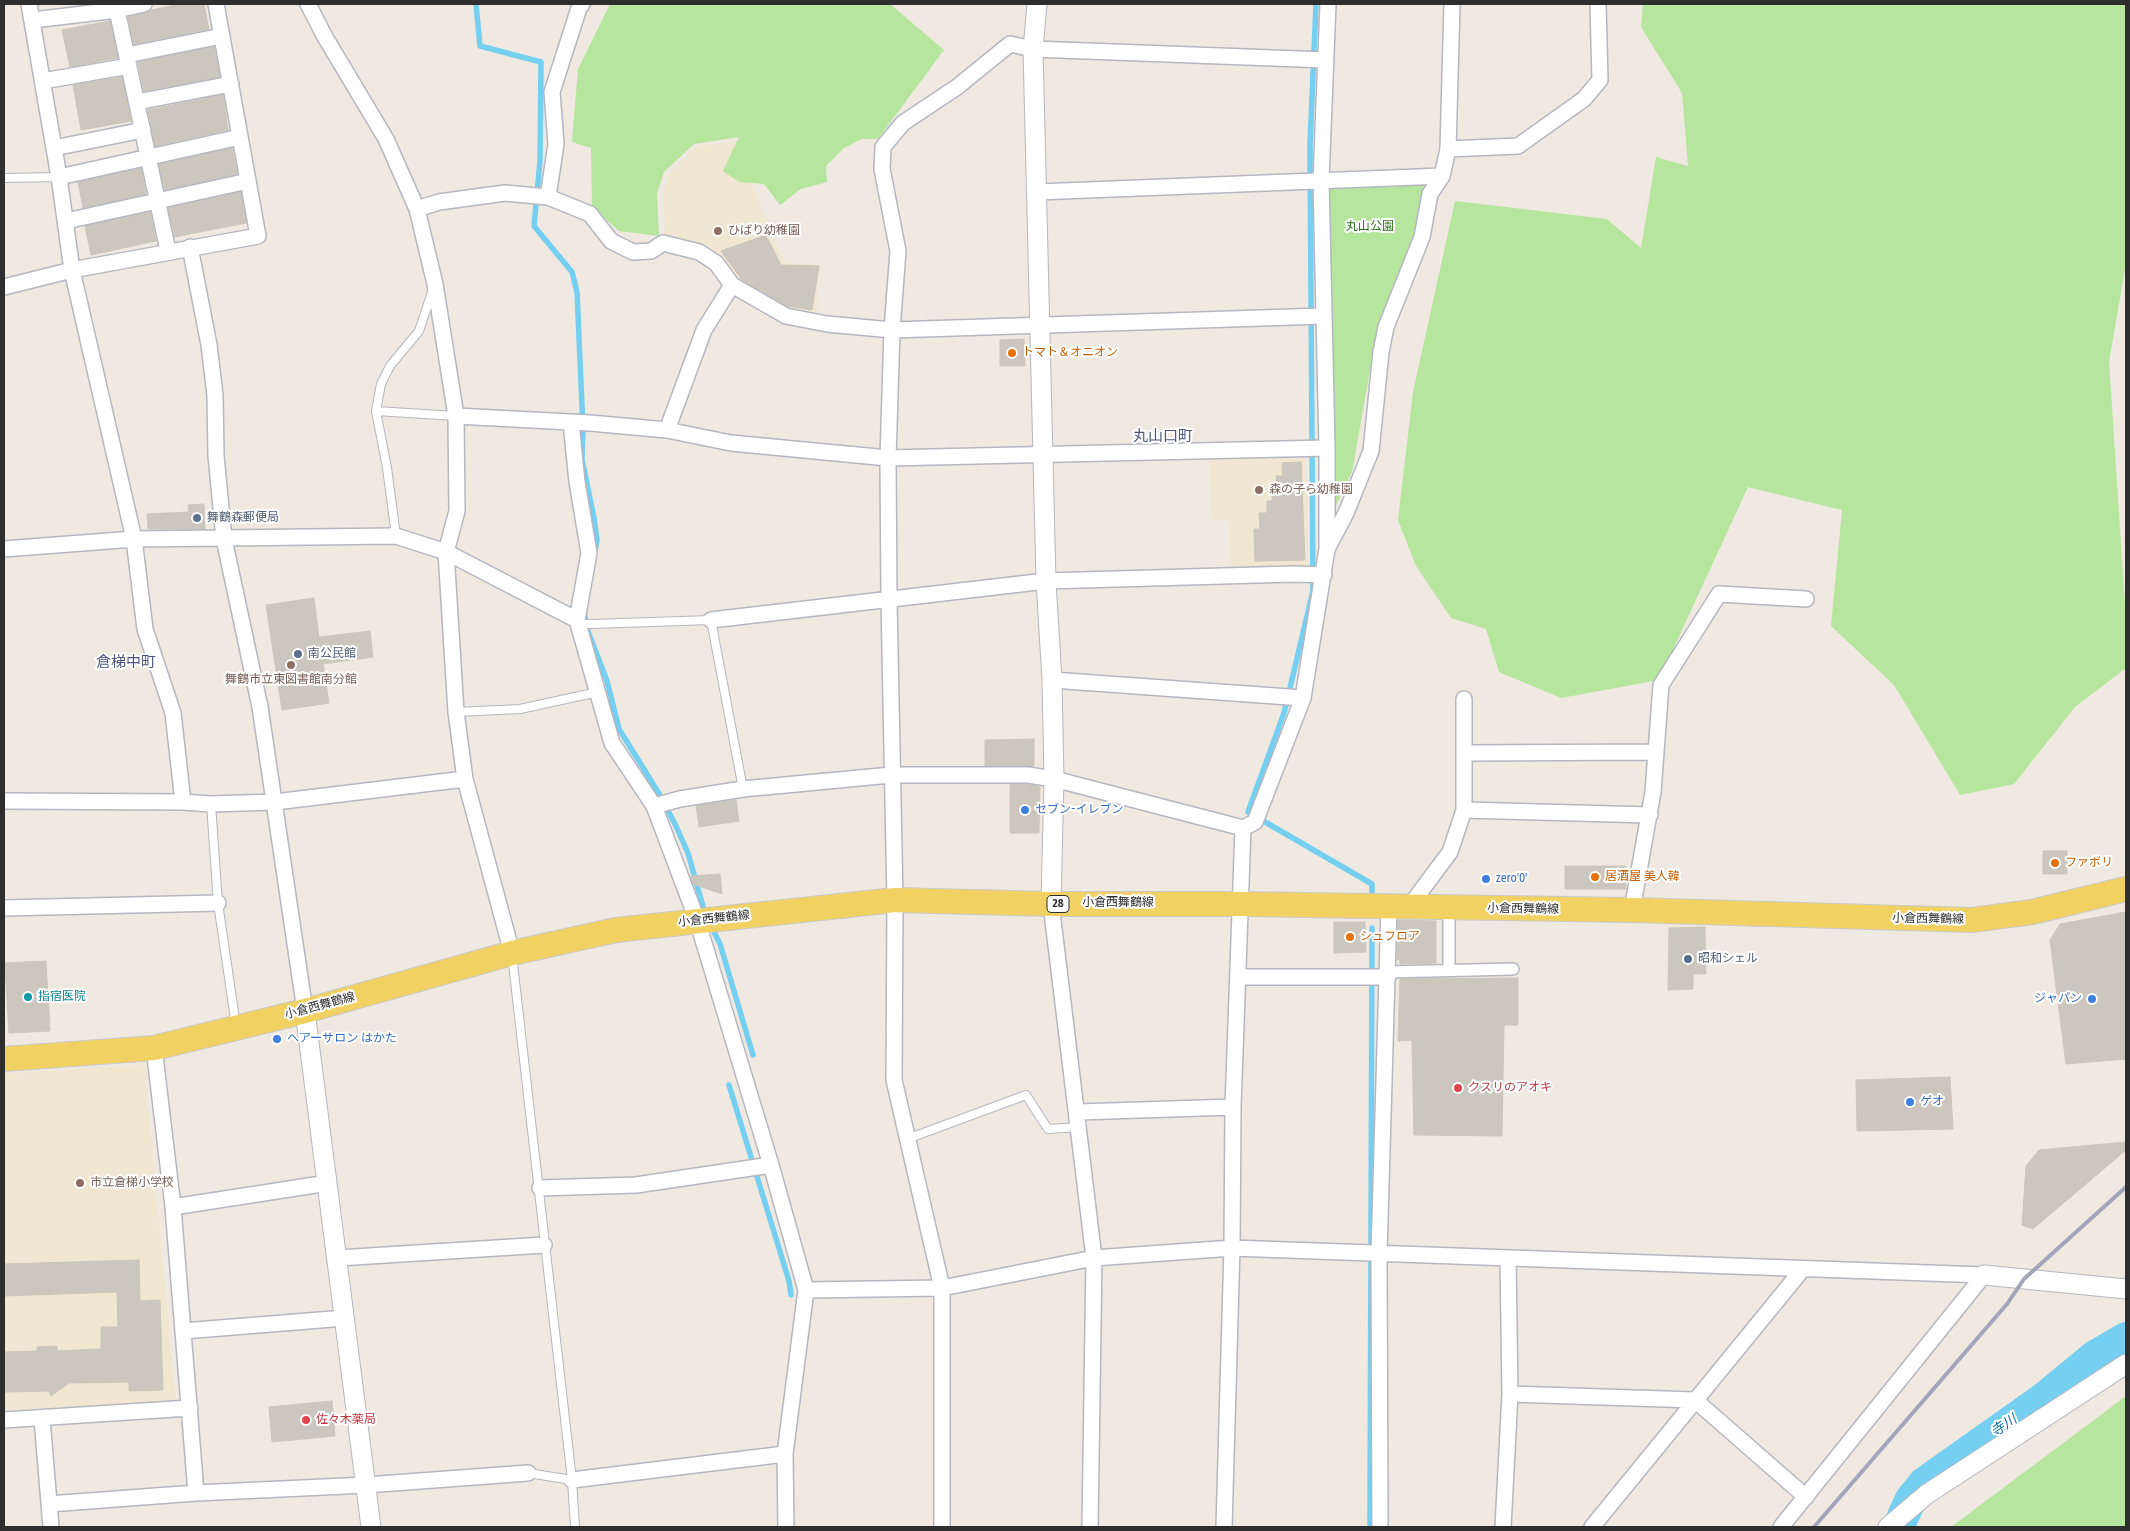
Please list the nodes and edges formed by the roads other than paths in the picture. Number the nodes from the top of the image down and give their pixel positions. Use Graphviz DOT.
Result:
graph roads {
  1 [pos="29,4"];
  2 [pos="144,4"];
  3 [pos="216,4"];
  4 [pos="308,4"];
  5 [pos="582,4"];
  6 [pos="1037,4"];
  7 [pos="1328,4"];
  8 [pos="1452,4"];
  9 [pos="1598,4"];
  10 [pos="117,10"];
  11 [pos="33,20"];
  12 [pos="222,36"];
  13 [pos="1033,49"];
  14 [pos="1321,59"];
  15 [pos="128,60"];
  16 [pos="43,81"];
  17 [pos="231,84"];
  18 [pos="137,102"];
  19 [pos="143,130"];
  20 [pos="240,137"];
  21 [pos="54,148"];
  22 [pos="1448,149"];
  23 [pos="149,158"];
  24 [pos="1442,176"];
  25 [pos="59,177"];
  26 [pos="4,178"];
  27 [pos="1321,180"];
  28 [pos="248,182"];
  29 [pos="1037,192"];
  30 [pos="548,197"];
  31 [pos="158,201"];
  32 [pos="417,209"];
  33 [pos="66,221"];
  34 [pos="190,247"];
  35 [pos="168,251"];
  36 [pos="72,270"];
  37 [pos="435,284"];
  38 [pos="732,285"];
  39 [pos="4,287"];
  40 [pos="1322,316"];
  41 [pos="1041,325"];
  42 [pos="892,330"];
  43 [pos="376,411"];
  44 [pos="456,416"];
  45 [pos="579,422"];
  46 [pos="667,430"];
  47 [pos="1316,448"];
  48 [pos="1044,455"];
  49 [pos="888,458"];
  50 [pos="396,536"];
  51 [pos="134,539"];
  52 [pos="224,539"];
  53 [pos="4,549"];
  54 [pos="1327,549"];
  55 [pos="446,552"];
  56 [pos="1320,575"];
  57 [pos="1046,581"];
  58 [pos="1806,599"];
  59 [pos="889,600"];
  60 [pos="711,620"];
  61 [pos="584,622"];
  62 [pos="1052,680"];
  63 [pos="598,692"];
  64 [pos="1292,697"];
  65 [pos="1464,699"];
  66 [pos="456,712"];
  67 [pos="1655,752"];
  68 [pos="1466,753"];
  69 [pos="891,775"];
  70 [pos="465,779"];
  71 [pos="1054,779"];
  72 [pos="743,790"];
  73 [pos="4,801"];
  74 [pos="183,802"];
  75 [pos="275,802"];
  76 [pos="211,804"];
  77 [pos="656,805"];
  78 [pos="1464,810"];
  79 [pos="1650,815"];
  80 [pos="1249,825"];
  81 [pos="2126,889"];
  82 [pos="895,900"];
  83 [pos="218,903"];
  84 [pos="1051,904"];
  85 [pos="1241,904"];
  86 [pos="1399,907"];
  87 [pos="4,908"];
  88 [pos="1449,908"];
  89 [pos="1632,910"];
  90 [pos="696,920"];
  91 [pos="512,953"];
  92 [pos="1449,969"];
  93 [pos="1512,969"];
  94 [pos="1381,976"];
  95 [pos="1239,977"];
  96 [pos="305,1011"];
  97 [pos="236,1028"];
  98 [pos="154,1048"];
  99 [pos="4,1059"];
  100 [pos="1233,1107"];
  101 [pos="1078,1120"];
  102 [pos="908,1139"];
  103 [pos="771,1165"];
  104 [pos="328,1184"];
  105 [pos="540,1188"];
  106 [pos="172,1207"];
  107 [pos="544,1245"];
  108 [pos="1232,1248"];
  109 [pos="1379,1254"];
  110 [pos="338,1258"];
  111 [pos="1094,1258"];
  112 [pos="1508,1258"];
  113 [pos="1802,1270"];
  114 [pos="1984,1275"];
  115 [pos="942,1288"];
  116 [pos="2126,1289"];
  117 [pos="806,1290"];
  118 [pos="345,1318"];
  119 [pos="183,1331"];
  120 [pos="2126,1364"];
  121 [pos="1510,1394"];
  122 [pos="1695,1400"];
  123 [pos="190,1408"];
  124 [pos="42,1419"];
  125 [pos="4,1420"];
  126 [pos="785,1454"];
  127 [pos="528,1473"];
  128 [pos="572,1480"];
  129 [pos="366,1485"];
  130 [pos="196,1493"];
  131 [pos="1806,1497"];
  132 [pos="49,1504"];
  133 [pos="51,1527"];
  134 [pos="371,1527"];
  135 [pos="575,1527"];
  136 [pos="786,1527"];
  137 [pos="942,1527"];
  138 [pos="1090,1527"];
  139 [pos="1224,1527"];
  140 [pos="1380,1527"];
  141 [pos="1503,1527"];
  142 [pos="1592,1527"];
  143 [pos="1781,1527"];
  144 [pos="1888,1527"];
  1 -- 11 [label="street"];
  2 -- 10 [label="street"];
  3 -- 12 [label="street"];
  4 -- 32 [label="street"];
  5 -- 30 [label="street"];
  6 -- 13 [label="street"];
  7 -- 14 [label="street"];
  8 -- 22 [label="street"];
  9 -- 22 [label="street"];
  10 -- 11 [label="street"];
  10 -- 15 [label="street"];
  11 -- 16 [label="street"];
  12 -- 15 [label="street"];
  12 -- 17 [label="street"];
  13 -- 14 [label="street"];
  13 -- 29 [label="street"];
  13 -- 42 [label="street"];
  14 -- 27 [label="street"];
  15 -- 16 [label="street"];
  15 -- 18 [label="street"];
  16 -- 21 [label="street"];
  17 -- 18 [label="street"];
  17 -- 20 [label="street"];
  18 -- 19 [label="street"];
  19 -- 21 [label="street"];
  19 -- 23 [label="street"];
  20 -- 23 [label="street"];
  20 -- 28 [label="street"];
  21 -- 25 [label="street"];
  22 -- 24 [label="street"];
  23 -- 25 [label="street"];
  23 -- 31 [label="street"];
  24 -- 27 [label="street"];
  24 -- 54 [label="street"];
  25 -- 26 [label="lane"];
  25 -- 33 [label="street"];
  27 -- 29 [label="street"];
  27 -- 40 [label="street"];
  28 -- 31 [label="street"];
  28 -- 34 [label="street"];
  29 -- 41 [label="street"];
  30 -- 32 [label="street"];
  30 -- 38 [label="street"];
  31 -- 33 [label="street"];
  31 -- 35 [label="street"];
  32 -- 37 [label="street"];
  33 -- 36 [label="street"];
  34 -- 35 [label="street"];
  34 -- 52 [label="street"];
  35 -- 36 [label="street"];
  36 -- 39 [label="street"];
  36 -- 51 [label="street"];
  37 -- 43 [label="lane"];
  37 -- 44 [label="street"];
  38 -- 42 [label="street"];
  38 -- 46 [label="street"];
  40 -- 41 [label="street"];
  40 -- 47 [label="street"];
  41 -- 42 [label="street"];
  41 -- 48 [label="street"];
  42 -- 49 [label="street"];
  43 -- 44 [label="lane"];
  43 -- 50 [label="lane"];
  44 -- 45 [label="street"];
  44 -- 55 [label="street"];
  45 -- 46 [label="street"];
  45 -- 61 [label="street"];
  46 -- 49 [label="street"];
  47 -- 48 [label="street"];
  47 -- 54 [label="street"];
  48 -- 49 [label="street"];
  48 -- 57 [label="street"];
  49 -- 59 [label="street"];
  50 -- 52 [label="street"];
  50 -- 55 [label="street"];
  51 -- 52 [label="street"];
  51 -- 53 [label="street"];
  51 -- 74 [label="street"];
  52 -- 75 [label="street"];
  54 -- 56 [label="street"];
  55 -- 61 [label="street"];
  55 -- 66 [label="street"];
  56 -- 57 [label="street"];
  56 -- 64 [label="street"];
  57 -- 59 [label="street"];
  57 -- 62 [label="street"];
  58 -- 67 [label="street"];
  59 -- 60 [label="street"];
  59 -- 69 [label="street"];
  60 -- 61 [label="lane"];
  60 -- 72 [label="lane"];
  61 -- 63 [label="street"];
  62 -- 64 [label="street"];
  62 -- 71 [label="street"];
  63 -- 66 [label="lane"];
  63 -- 77 [label="street"];
  64 -- 80 [label="street"];
  65 -- 68 [label="street"];
  66 -- 70 [label="street"];
  67 -- 68 [label="street"];
  67 -- 79 [label="street"];
  68 -- 78 [label="street"];
  69 -- 71 [label="street"];
  69 -- 72 [label="street"];
  69 -- 82 [label="street"];
  70 -- 75 [label="street"];
  70 -- 91 [label="street"];
  71 -- 80 [label="street"];
  71 -- 84 [label="street"];
  72 -- 77 [label="street"];
  73 -- 74 [label="street"];
  74 -- 76 [label="street"];
  75 -- 76 [label="street"];
  75 -- 96 [label="street"];
  76 -- 83 [label="lane"];
  77 -- 90 [label="street"];
  78 -- 79 [label="street"];
  78 -- 86 [label="street"];
  79 -- 89 [label="street"];
  80 -- 85 [label="street"];
  81 -- 89 [label="main road, 小倉西舞鶴線 / 28"];
  82 -- 84 [label="main road, 小倉西舞鶴線 / 28"];
  82 -- 90 [label="main road, 小倉西舞鶴線 / 28"];
  82 -- 102 [label="street"];
  83 -- 87 [label="street"];
  83 -- 97 [label="lane"];
  84 -- 85 [label="main road, 小倉西舞鶴線 / 28"];
  84 -- 101 [label="street"];
  85 -- 86 [label="main road, 小倉西舞鶴線 / 28"];
  85 -- 95 [label="street"];
  86 -- 88 [label="main road, 小倉西舞鶴線 / 28"];
  86 -- 94 [label="street"];
  88 -- 89 [label="main road, 小倉西舞鶴線 / 28"];
  88 -- 92 [label="street"];
  90 -- 91 [label="main road, 小倉西舞鶴線 / 28"];
  90 -- 103 [label="street"];
  91 -- 96 [label="main road, 小倉西舞鶴線 / 28"];
  91 -- 105 [label="lane"];
  92 -- 93 [label="street"];
  92 -- 94 [label="street"];
  94 -- 95 [label="street"];
  94 -- 109 [label="street"];
  95 -- 100 [label="street"];
  96 -- 97 [label="main road, 小倉西舞鶴線 / 28"];
  96 -- 104 [label="street"];
  97 -- 98 [label="main road, 小倉西舞鶴線 / 28"];
  98 -- 99 [label="main road, 小倉西舞鶴線 / 28"];
  98 -- 106 [label="street"];
  100 -- 101 [label="street"];
  100 -- 108 [label="street"];
  101 -- 102 [label="lane"];
  101 -- 111 [label="street"];
  102 -- 115 [label="street"];
  103 -- 105 [label="street"];
  103 -- 117 [label="street"];
  104 -- 106 [label="street"];
  104 -- 110 [label="street"];
  105 -- 107 [label="lane"];
  106 -- 119 [label="street"];
  107 -- 110 [label="street"];
  107 -- 128 [label="lane"];
  108 -- 109 [label="street"];
  108 -- 111 [label="street"];
  108 -- 139 [label="street"];
  109 -- 112 [label="street"];
  109 -- 140 [label="street"];
  110 -- 118 [label="street"];
  111 -- 115 [label="street"];
  111 -- 138 [label="street"];
  112 -- 113 [label="street"];
  112 -- 121 [label="street"];
  113 -- 114 [label="street"];
  113 -- 122 [label="street"];
  114 -- 116 [label="street"];
  114 -- 131 [label="street"];
  115 -- 117 [label="street"];
  115 -- 137 [label="street"];
  117 -- 126 [label="street"];
  118 -- 119 [label="street"];
  118 -- 129 [label="street"];
  119 -- 123 [label="street"];
  120 -- 144 [label="street"];
  121 -- 122 [label="street"];
  121 -- 141 [label="street"];
  122 -- 131 [label="street"];
  122 -- 142 [label="street"];
  123 -- 124 [label="street"];
  123 -- 130 [label="street"];
  124 -- 125 [label="street"];
  124 -- 132 [label="street"];
  126 -- 128 [label="street"];
  126 -- 136 [label="street"];
  127 -- 128 [label="lane"];
  127 -- 129 [label="street"];
  128 -- 135 [label="lane"];
  129 -- 130 [label="street"];
  129 -- 134 [label="street"];
  130 -- 132 [label="street"];
  131 -- 143 [label="street"];
  132 -- 133 [label="street"];
}
